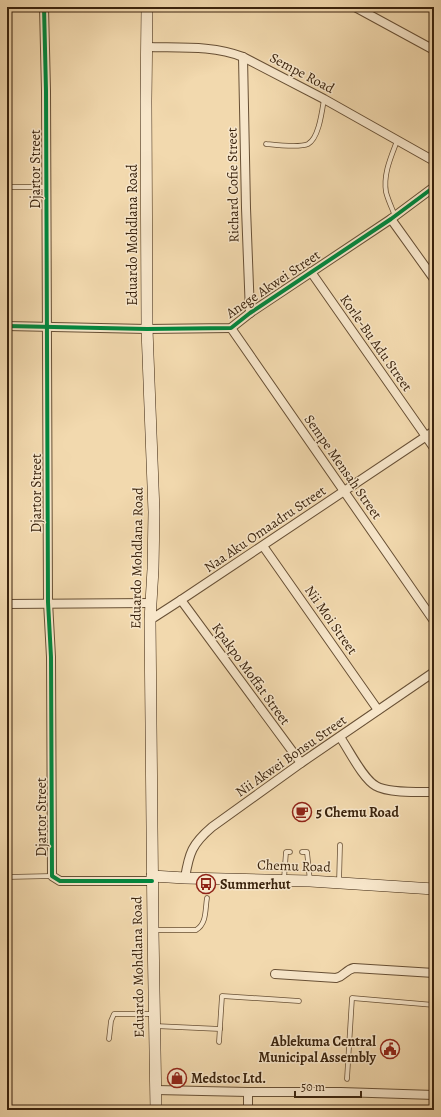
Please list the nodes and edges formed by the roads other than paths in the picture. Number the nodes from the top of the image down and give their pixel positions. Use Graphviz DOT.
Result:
graph roads {
  1 [pos="44,7"];
  2 [pos="147,7"];
  3 [pos="355,7"];
  4 [pos="147,47"];
  5 [pos="434,50"];
  6 [pos="243,56"];
  7 [pos="324,99"];
  8 [pos="397,140"];
  9 [pos="266,144"];
  10 [pos="434,161"];
  11 [pos="7,187"];
  12 [pos="46,187"];
  13 [pos="434,187"];
  14 [pos="393,217"];
  15 [pos="311,272"];
  16 [pos="434,279"];
  17 [pos="250,313"];
  18 [pos="7,326"];
  19 [pos="46,326"];
  20 [pos="231,328"];
  21 [pos="147,329"];
  22 [pos="434,431"];
  23 [pos="426,437"];
  24 [pos="434,448"];
  25 [pos="344,492"];
  26 [pos="263,546"];
  27 [pos="181,600"];
  28 [pos="48,602"];
  29 [pos="151,603"];
  30 [pos="7,604"];
  31 [pos="150,620"];
  32 [pos="434,621"];
  33 [pos="434,672"];
  34 [pos="378,710"];
  35 [pos="340,737"];
  36 [pos="301,763"];
  37 [pos="434,792"];
  38 [pos="340,845"];
  39 [pos="290,852"];
  40 [pos="302,852"];
  41 [pos="52,876"];
  42 [pos="7,877"];
  43 [pos="152,878"];
  44 [pos="185,878"];
  45 [pos="283,881"];
  46 [pos="310,881"];
  47 [pos="339,883"];
  48 [pos="434,889"];
  49 [pos="207,898"];
  50 [pos="153,930"];
  51 [pos="434,973"];
  52 [pos="275,974"];
  53 [pos="299,1001"];
  54 [pos="434,1004"];
  55 [pos="154,1014"];
  56 [pos="154,1026"];
  57 [pos="220,1029"];
  58 [pos="110,1039"];
  59 [pos="219,1042"];
  60 [pos="347,1078"];
  61 [pos="156,1090"];
  62 [pos="248,1092"];
  63 [pos="434,1095"];
  64 [pos="156,1110"];
  65 [pos="248,1110"];
  1 -- 12 [label="street, Djartor Street"];
  2 -- 4 [label="main road, Eduardo Mohdlana Road"];
  3 -- 5 [label="street"];
  4 -- 6 [label="street, Sempe Road"];
  4 -- 21 [label="main road, Eduardo Mohdlana Road"];
  6 -- 7 [label="street, Sempe Road"];
  6 -- 17 [label="street, Richard Cofie Street"];
  7 -- 8 [label="street, Sempe Road"];
  7 -- 9 [label="lane"];
  8 -- 10 [label="street, Sempe Road"];
  8 -- 14 [label="lane"];
  11 -- 12 [label="lane"];
  12 -- 19 [label="street, Djartor Street"];
  13 -- 14 [label="street, Anege Akwei Street"];
  14 -- 15 [label="street, Anege Akwei Street"];
  14 -- 16 [label="street"];
  15 -- 17 [label="street, Anege Akwei Street"];
  15 -- 23 [label="street, Korle-Bu Adu Street"];
  17 -- 20 [label="street, Anege Akwei Street"];
  18 -- 19 [label="street, Anege Akwei Street"];
  19 -- 21 [label="street, Anege Akwei Street"];
  19 -- 28 [label="street, Djartor Street"];
  20 -- 21 [label="street, Anege Akwei Street"];
  20 -- 25 [label="street, Sempe Mensah Street"];
  21 -- 29 [label="main road, Eduardo Mohdlana Road"];
  22 -- 23 [label="street, Naa Aku Omaadru Street"];
  23 -- 24 [label="street, Korle-Bu Adu Street"];
  23 -- 25 [label="street, Naa Aku Omaadru Street"];
  25 -- 26 [label="street, Naa Aku Omaadru Street"];
  25 -- 32 [label="street, Sempe Mensah Street"];
  26 -- 27 [label="street, Naa Aku Omaadru Street"];
  26 -- 34 [label="street, Nii Moi Street"];
  27 -- 31 [label="street, Naa Aku Omaadru Street"];
  27 -- 36 [label="street, Kpakpo Moffat Street"];
  28 -- 29 [label="street"];
  28 -- 30 [label="street"];
  28 -- 41 [label="street, Djartor Street"];
  29 -- 31 [label="main road, Eduardo Mohdlana Road"];
  31 -- 43 [label="main road, Eduardo Mohdlana Road"];
  33 -- 34 [label="street, Nii Akwei Bonsu Street"];
  34 -- 35 [label="street, Nii Akwei Bonsu Street"];
  35 -- 36 [label="street, Nii Akwei Bonsu Street"];
  35 -- 37 [label="street"];
  36 -- 44 [label="street, Nii Akwei Bonsu Street"];
  38 -- 47 [label="lane"];
  39 -- 45 [label="lane"];
  40 -- 46 [label="lane"];
  41 -- 42 [label="lane"];
  41 -- 43 [label="street, Djartor Street"];
  43 -- 44 [label="main road, Chemu Road"];
  43 -- 50 [label="main road, Eduardo Mohdlana Road"];
  44 -- 45 [label="main road, Chemu Road"];
  45 -- 46 [label="main road, Chemu Road"];
  46 -- 47 [label="main road, Chemu Road"];
  47 -- 48 [label="main road, Chemu Road"];
  49 -- 50 [label="lane"];
  50 -- 55 [label="main road, Eduardo Mohdlana Road"];
  51 -- 52 [label="street"];
  53 -- 57 [label="lane"];
  54 -- 60 [label="lane"];
  55 -- 56 [label="main road, Eduardo Mohdlana Road"];
  55 -- 58 [label="lane"];
  56 -- 57 [label="lane"];
  56 -- 61 [label="main road, Eduardo Mohdlana Road"];
  57 -- 59 [label="lane"];
  61 -- 62 [label="street"];
  61 -- 64 [label="main road, Eduardo Mohdlana Road"];
  62 -- 63 [label="street"];
  62 -- 65 [label="street"];
}
